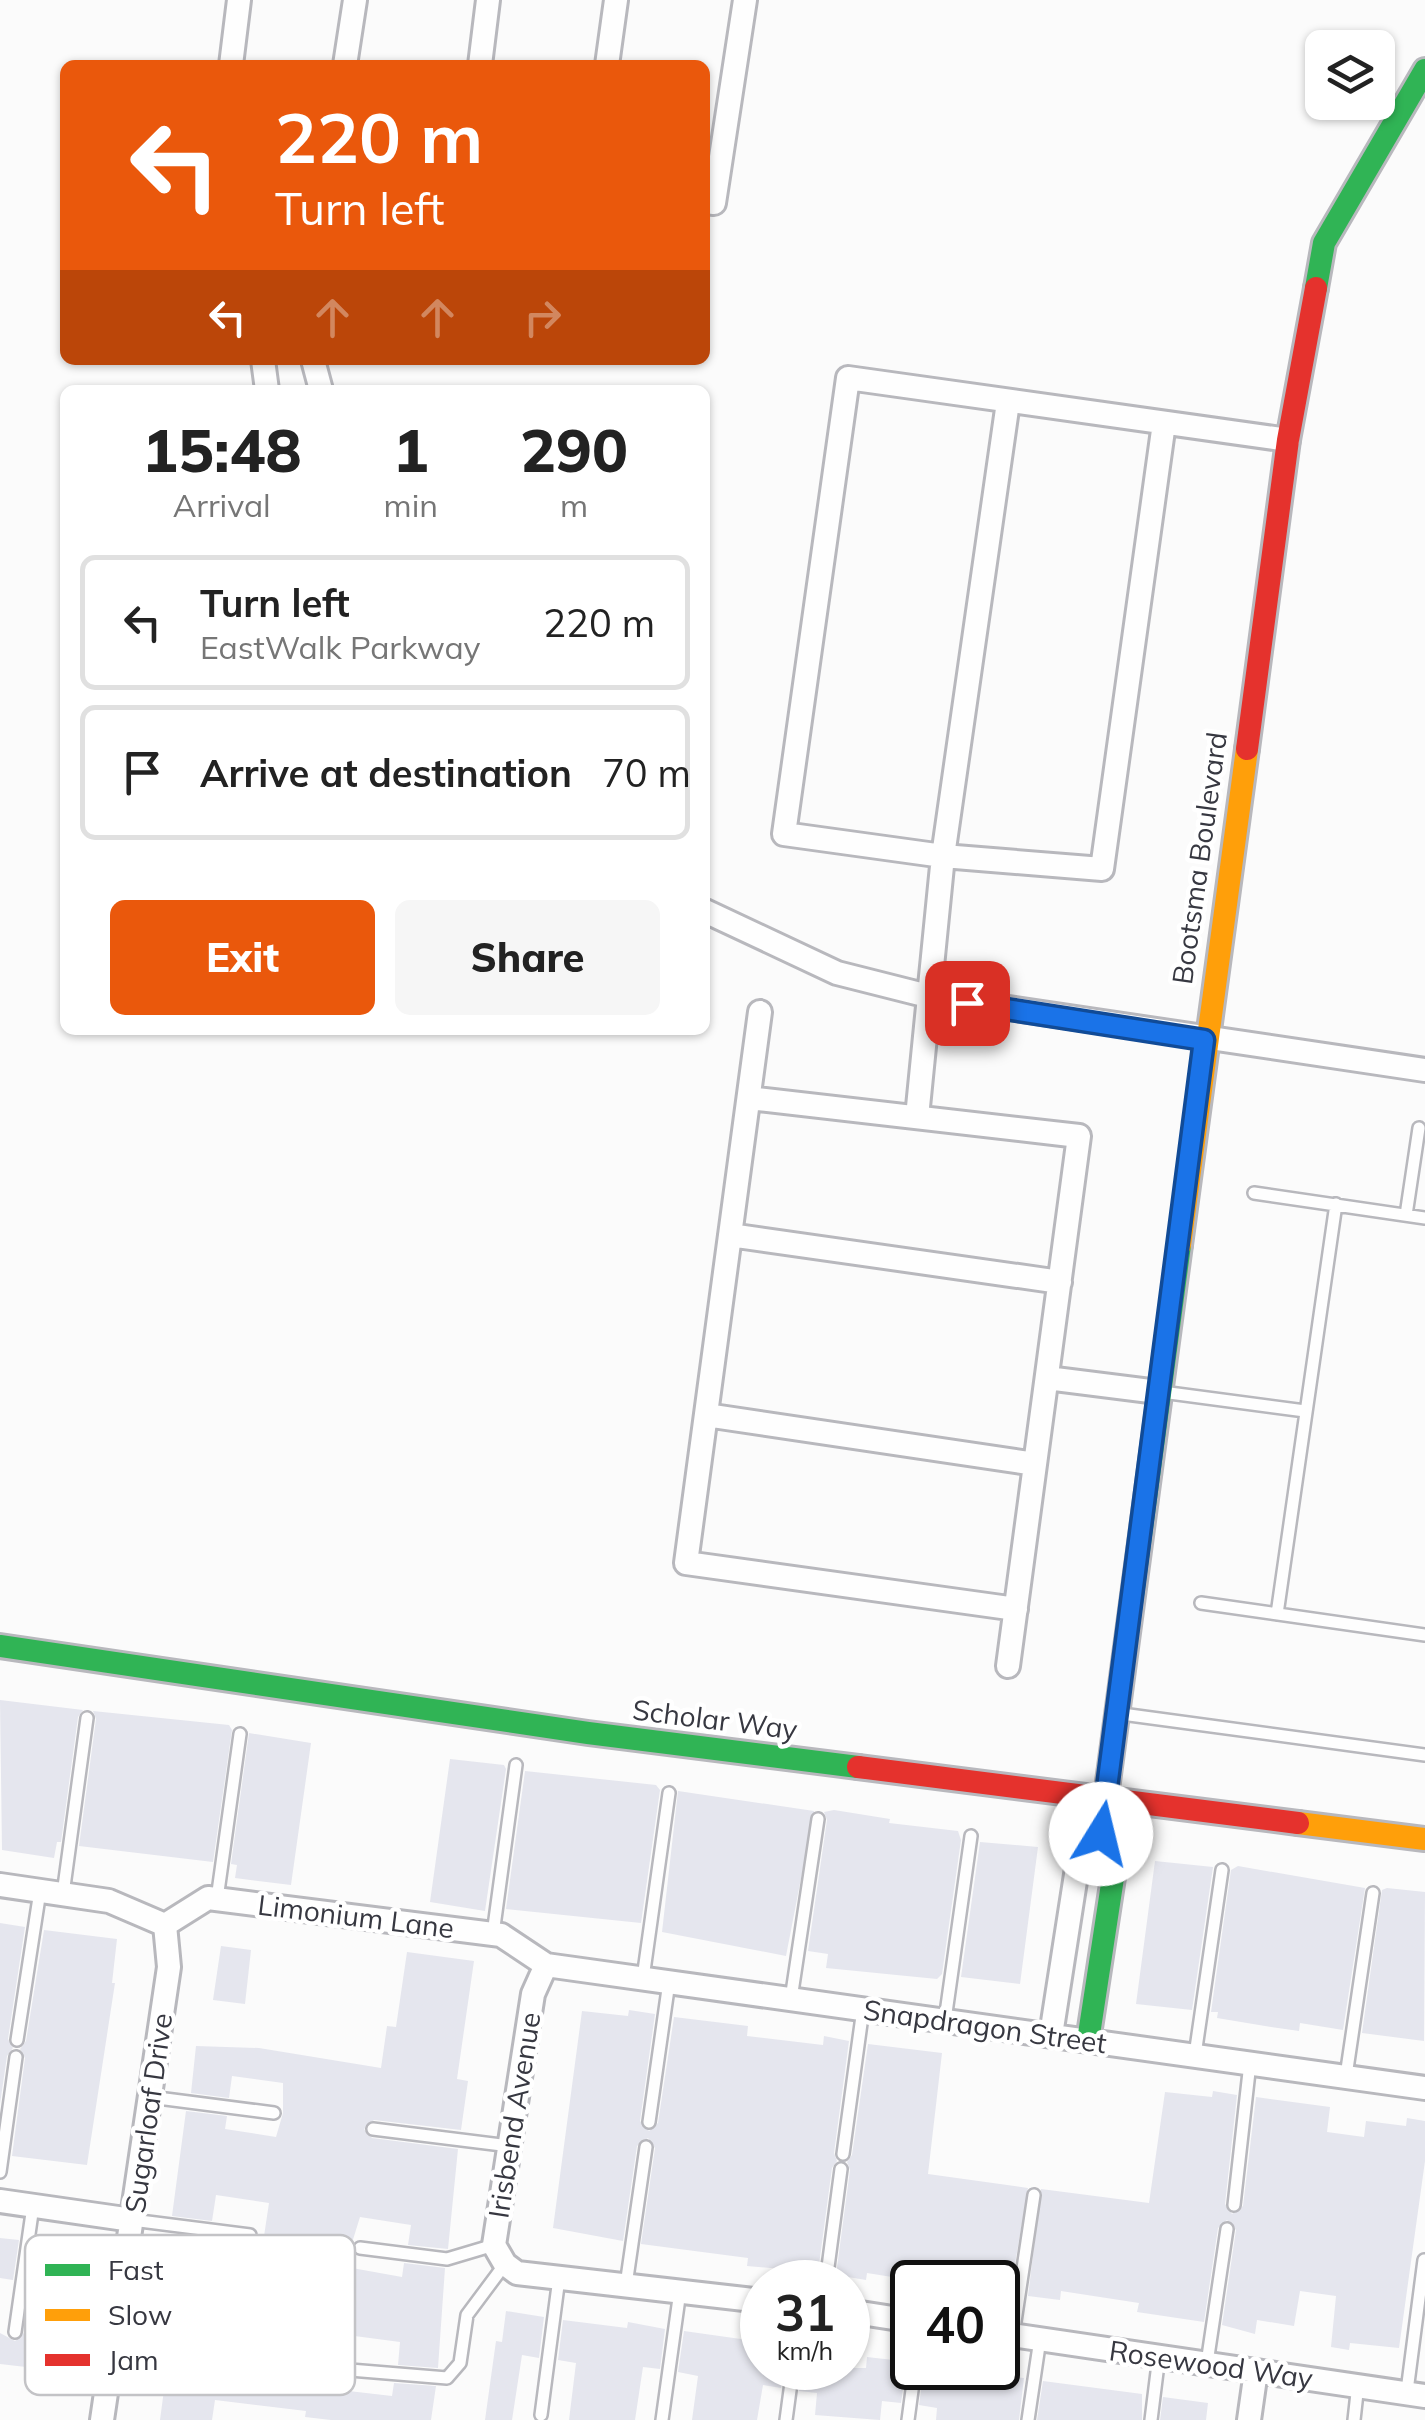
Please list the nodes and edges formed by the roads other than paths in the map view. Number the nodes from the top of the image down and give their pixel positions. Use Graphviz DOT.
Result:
graph roads {
  1 [pos="239,0"];
  2 [pos="354,0"];
  3 [pos="488,0"];
  4 [pos="616,0"];
  5 [pos="745,0"];
  6 [pos="232,60"];
  7 [pos="347,60"];
  8 [pos="481,60"];
  9 [pos="608,60"];
  10 [pos="1425,70"];
  11 [pos="710,203"];
  12 [pos="1008,402"];
  13 [pos="1164,423"];
  14 [pos="1288,440"];
  15 [pos="943,856"];
  16 [pos="710,913"];
  17 [pos="928,996"];
  18 [pos="760,1012"];
  19 [pos="1204,1040"];
  20 [pos="1425,1070"];
  21 [pos="749,1098"];
  22 [pos="917,1117"];
  23 [pos="1418,1128"];
  24 [pos="1254,1193"];
  25 [pos="1336,1204"];
  26 [pos="1406,1215"];
  27 [pos="1425,1218"];
  28 [pos="730,1235"];
  29 [pos="1060,1282"];
  30 [pos="1047,1378"];
  31 [pos="1158,1392"];
  32 [pos="1305,1411"];
  33 [pos="706,1415"];
  34 [pos="1035,1464"];
  35 [pos="1202,1603"];
  36 [pos="1016,1608"];
  37 [pos="1277,1614"];
  38 [pos="1425,1635"];
  39 [pos="0,1646"];
  40 [pos="1008,1666"];
  41 [pos="1118,1713"];
  42 [pos="87,1718"];
  43 [pos="240,1734"];
  44 [pos="1425,1755"];
  45 [pos="516,1766"];
  46 [pos="669,1793"];
  47 [pos="1106,1800"];
  48 [pos="818,1818"];
  49 [pos="1101,1834"];
  50 [pos="971,1836"];
  51 [pos="1425,1839"];
  52 [pos="1222,1870"];
  53 [pos="0,1885"];
  54 [pos="51,1893"];
  55 [pos="1373,1893"];
  56 [pos="217,1899"];
  57 [pos="165,1925"];
  58 [pos="493,1934"];
  59 [pos="546,1965"];
  60 [pos="643,1978"];
  61 [pos="669,1982"];
  62 [pos="791,1999"];
  63 [pos="863,2009"];
  64 [pos="944,2020"];
  65 [pos="1052,2036"];
  66 [pos="16,2040"];
  67 [pos="1088,2040"];
  68 [pos="1195,2055"];
  69 [pos="16,2058"];
  70 [pos="1250,2063"];
  71 [pos="1346,2076"];
  72 [pos="1425,2088"];
  73 [pos="150,2096"];
  74 [pos="274,2113"];
  75 [pos="649,2122"];
  76 [pos="372,2129"];
  77 [pos="510,2146"];
  78 [pos="646,2147"];
  79 [pos="843,2154"];
  80 [pos="841,2169"];
  81 [pos="0,2172"];
  82 [pos="1034,2195"];
  83 [pos="0,2201"];
  84 [pos="1234,2205"];
  85 [pos="32,2206"];
  86 [pos="132,2220"];
  87 [pos="1228,2230"];
  88 [pos="250,2234"];
  89 [pos="28,2235"];
  90 [pos="130,2235"];
  91 [pos="360,2248"];
  92 [pos="500,2255"];
  93 [pos="25,2258"];
  94 [pos="829,2260"];
  95 [pos="1424,2260"];
  96 [pos="1020,2262"];
  97 [pos="559,2278"];
  98 [pos="626,2285"];
  99 [pos="680,2292"];
  100 [pos="740,2299"];
  101 [pos="15,2332"];
  102 [pos="1020,2336"];
  103 [pos="1040,2339"];
  104 [pos="1159,2356"];
  105 [pos="1206,2364"];
  106 [pos="355,2370"];
  107 [pos="1256,2371"];
  108 [pos="1358,2384"];
  109 [pos="790,2390"];
  110 [pos="912,2390"];
  111 [pos="1416,2394"];
  112 [pos="106,2395"];
  113 [pos="541,2416"];
  114 [pos="102,2420"];
  115 [pos="662,2420"];
  116 [pos="786,2420"];
  117 [pos="908,2420"];
  118 [pos="1028,2420"];
  119 [pos="1150,2420"];
  120 [pos="1249,2420"];
  121 [pos="1354,2420"];
  1 -- 6 [label="street"];
  2 -- 7 [label="street"];
  3 -- 8 [label="street"];
  4 -- 9 [label="street"];
  5 -- 11 [label="street"];
  10 -- 14 [label="street, Bootsma Boulevard"];
  12 -- 13 [label="street"];
  12 -- 15 [label="street"];
  12 -- 15 [label="street"];
  13 -- 14 [label="street"];
  13 -- 15 [label="street"];
  14 -- 19 [label="street, Bootsma Boulevard"];
  15 -- 17 [label="street"];
  16 -- 17 [label="street"];
  17 -- 19 [label="street"];
  17 -- 22 [label="street"];
  18 -- 21 [label="street"];
  19 -- 20 [label="street"];
  19 -- 31 [label="street, Bootsma Boulevard"];
  21 -- 22 [label="street"];
  21 -- 28 [label="street"];
  22 -- 29 [label="street"];
  23 -- 26 [label="lane"];
  24 -- 25 [label="lane"];
  25 -- 26 [label="lane"];
  25 -- 32 [label="lane"];
  26 -- 27 [label="lane"];
  28 -- 29 [label="street"];
  28 -- 33 [label="street"];
  29 -- 30 [label="street"];
  30 -- 31 [label="street"];
  30 -- 34 [label="street"];
  31 -- 32 [label="lane"];
  31 -- 41 [label="street, Bootsma Boulevard"];
  32 -- 37 [label="lane"];
  33 -- 34 [label="street"];
  33 -- 36 [label="street"];
  34 -- 36 [label="street"];
  35 -- 37 [label="lane"];
  36 -- 40 [label="street"];
  37 -- 38 [label="lane"];
  39 -- 47 [label="street, Scholar Way"];
  41 -- 44 [label="lane"];
  41 -- 47 [label="street, Bootsma Boulevard"];
  42 -- 54 [label="lane"];
  43 -- 56 [label="lane"];
  45 -- 58 [label="lane"];
  46 -- 60 [label="lane"];
  47 -- 49 [label="street, Bootsma Boulevard"];
  47 -- 51 [label="street, Scholar Way"];
  48 -- 62 [label="lane"];
  49 -- 65 [label="street"];
  49 -- 67 [label="street"];
  50 -- 64 [label="lane"];
  52 -- 68 [label="lane"];
  53 -- 54 [label="street"];
  54 -- 57 [label="street"];
  54 -- 66 [label="lane"];
  55 -- 71 [label="lane"];
  56 -- 57 [label="street, Limonium Lane"];
  56 -- 58 [label="street, Limonium Lane"];
  57 -- 73 [label="street, Sugarloaf Drive"];
  58 -- 59 [label="street, Limonium Lane"];
  59 -- 60 [label="street, Snapdragon Street"];
  59 -- 77 [label="street, Irisbend Avenue"];
  60 -- 61 [label="street, Snapdragon Street"];
  61 -- 62 [label="street, Snapdragon Street"];
  61 -- 75 [label="lane"];
  62 -- 63 [label="street, Snapdragon Street"];
  63 -- 64 [label="street, Snapdragon Street"];
  63 -- 79 [label="lane"];
  64 -- 65 [label="street, Snapdragon Street"];
  65 -- 67 [label="street, Snapdragon Street"];
  67 -- 68 [label="street, Snapdragon Street"];
  68 -- 70 [label="street, Snapdragon Street"];
  69 -- 81 [label="lane"];
  70 -- 71 [label="street, Snapdragon Street"];
  70 -- 84 [label="lane"];
  71 -- 72 [label="street, Snapdragon Street"];
  73 -- 74 [label="lane"];
  73 -- 86 [label="street, Sugarloaf Drive"];
  76 -- 77 [label="lane"];
  77 -- 92 [label="street, Irisbend Avenue"];
  78 -- 98 [label="lane"];
  80 -- 94 [label="lane"];
  82 -- 96 [label="lane"];
  83 -- 85 [label="street"];
  85 -- 86 [label="street"];
  85 -- 89 [label="lane"];
  86 -- 88 [label="lane"];
  86 -- 90 [label="street, Sugarloaf Drive"];
  87 -- 105 [label="lane"];
  91 -- 92 [label="lane"];
  92 -- 97 [label="street"];
  92 -- 106 [label="lane"];
  93 -- 101 [label="lane"];
  95 -- 111 [label="lane"];
  97 -- 98 [label="street"];
  97 -- 113 [label="lane"];
  98 -- 99 [label="street"];
  99 -- 100 [label="street"];
  99 -- 115 [label="lane"];
  102 -- 103 [label="street, Rosewood Way"];
  103 -- 104 [label="street, Rosewood Way"];
  103 -- 118 [label="lane"];
  104 -- 105 [label="street, Rosewood Way"];
  104 -- 119 [label="lane"];
  105 -- 107 [label="street, Rosewood Way"];
  107 -- 108 [label="street, Rosewood Way"];
  107 -- 120 [label="street"];
  108 -- 111 [label="street, Rosewood Way"];
  108 -- 121 [label="lane"];
  109 -- 116 [label="lane"];
  110 -- 117 [label="lane"];
  112 -- 114 [label="street, Sugarloaf Drive"];
}
